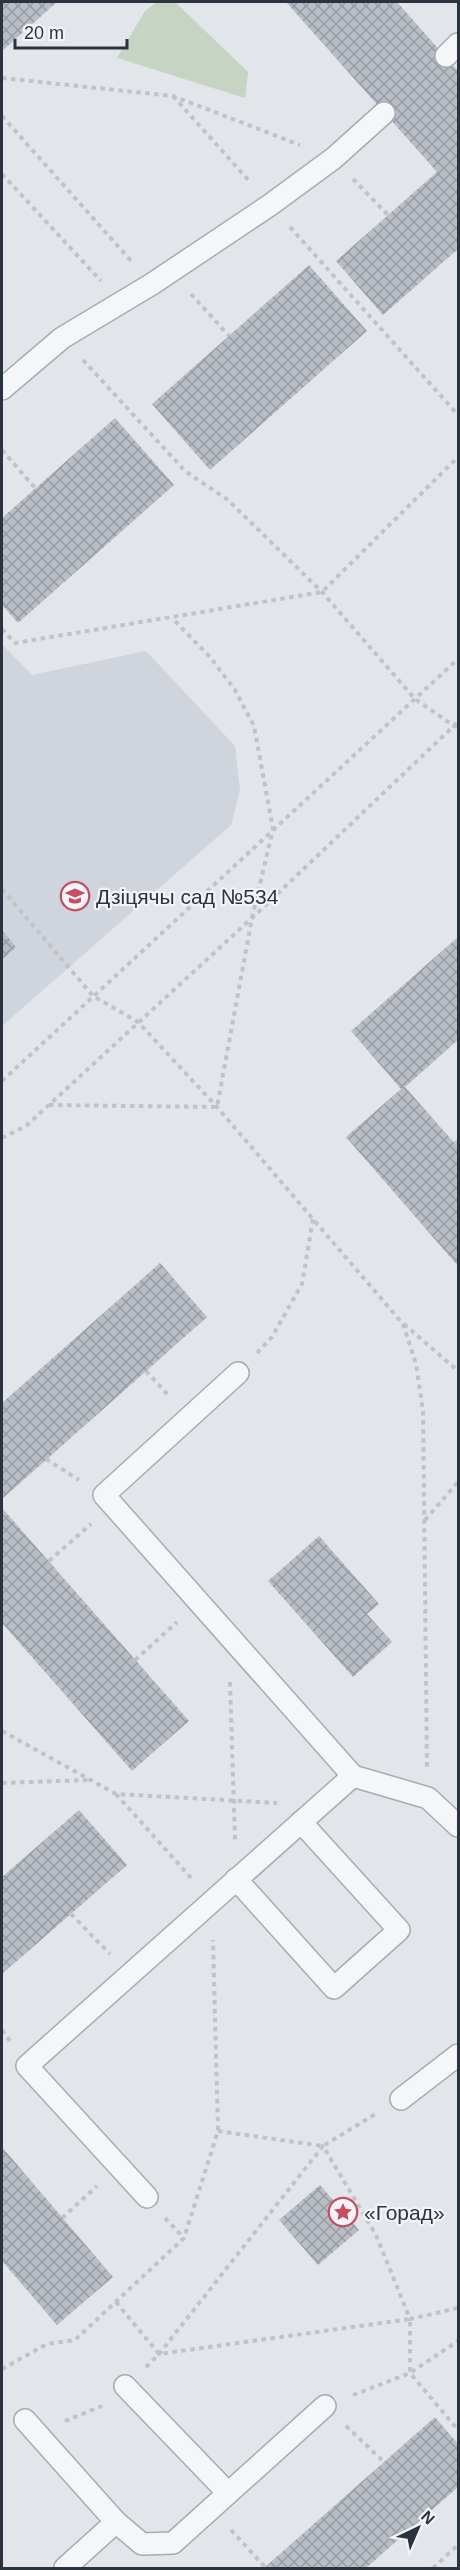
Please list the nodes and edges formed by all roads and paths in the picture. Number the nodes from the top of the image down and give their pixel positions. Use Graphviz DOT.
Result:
graph roads {
  1 [pos="2,78"];
  2 [pos="384,113"];
  3 [pos="2,116"];
  4 [pos="334,158"];
  5 [pos="2,174"];
  6 [pos="388,215"];
  7 [pos="171,272"];
  8 [pos="152,284"];
  9 [pos="122,303"];
  10 [pos="229,336"];
  11 [pos="62,338"];
  12 [pos="393,342"];
  13 [pos="2,389"];
  14 [pos="459,415"];
  15 [pos="2,450"];
  16 [pos="459,457"];
  17 [pos="35,488"];
  18 [pos="322,592"];
  19 [pos="172,618"];
  20 [pos="2,629"];
  21 [pos="459,660"];
  22 [pos="415,699"];
  23 [pos="459,722"];
  24 [pos="456,727"];
  25 [pos="273,829"];
  26 [pos="2,889"];
  27 [pos="252,918"];
  28 [pos="93,996"];
  29 [pos="138,1022"];
  30 [pos="2,1082"];
  31 [pos="49,1105"];
  32 [pos="218,1107"];
  33 [pos="2,1138"];
  34 [pos="313,1218"];
  35 [pos="403,1324"];
  36 [pos="459,1371"];
  37 [pos="238,1373"];
  38 [pos="46,1459"];
  39 [pos="459,1482"];
  40 [pos="108,1500"];
  41 [pos="424,1521"];
  42 [pos="49,1561"];
  43 [pos="199,1603"];
  44 [pos="229,1636"];
  45 [pos="135,1660"];
  46 [pos="2,1731"];
  47 [pos="353,1776"];
  48 [pos="90,1780"];
  49 [pos="2,1783"];
  50 [pos="116,1794"];
  51 [pos="428,1798"];
  52 [pos="234,1800"];
  53 [pos="320,1805"];
  54 [pos="301,1822"];
  55 [pos="459,1826"];
  56 [pos="236,1880"];
  57 [pos="210,1903"];
  58 [pos="70,1914"];
  59 [pos="130,1974"];
  60 [pos="459,2055"];
  61 [pos="401,2099"];
  62 [pos="218,2131"];
  63 [pos="323,2146"];
  64 [pos="118,2166"];
  65 [pos="147,2197"];
  66 [pos="62,2217"];
  67 [pos="116,2302"];
  68 [pos="459,2308"];
  69 [pos="410,2319"];
  70 [pos="459,2341"];
  71 [pos="159,2354"];
  72 [pos="2,2369"];
  73 [pos="410,2373"];
  74 [pos="125,2386"];
  75 [pos="325,2406"];
  76 [pos="25,2420"];
  77 [pos="459,2430"];
  78 [pos="384,2462"];
  79 [pos="228,2493"];
  80 [pos="211,2508"];
  81 [pos="116,2522"];
  82 [pos="459,2545"];
  83 [pos="265,2567"];
  84 [pos="65,2568"];
  85 [pos="433,2568"];
  1 -- 4 [label="path"];
  2 -- 4 [label="lane"];
  3 -- 8 [label="path"];
  4 -- 6 [label="path"];
  4 -- 7 [label="lane"];
  5 -- 9 [label="path"];
  7 -- 8 [label="lane"];
  7 -- 10 [label="path"];
  8 -- 9 [label="lane"];
  9 -- 11 [label="lane"];
  11 -- 13 [label="lane"];
  11 -- 18 [label="path"];
  12 -- 14 [label="path"];
  15 -- 17 [label="path"];
  16 -- 18 [label="path"];
  18 -- 19 [label="path"];
  18 -- 22 [label="path"];
  19 -- 20 [label="path"];
  19 -- 25 [label="path"];
  21 -- 22 [label="path"];
  22 -- 24 [label="path"];
  22 -- 25 [label="path"];
  23 -- 24 [label="path"];
  24 -- 27 [label="path"];
  25 -- 27 [label="path"];
  25 -- 28 [label="path"];
  26 -- 28 [label="path"];
  27 -- 29 [label="path"];
  27 -- 32 [label="path"];
  28 -- 29 [label="path"];
  28 -- 30 [label="path"];
  29 -- 31 [label="path"];
  29 -- 32 [label="path"];
  31 -- 32 [label="path"];
  31 -- 33 [label="path"];
  32 -- 34 [label="path"];
  34 -- 35 [label="path"];
  34 -- 37 [label="path"];
  35 -- 36 [label="path"];
  35 -- 41 [label="path"];
  37 -- 40 [label="lane"];
  38 -- 40 [label="path"];
  39 -- 41 [label="path"];
  40 -- 42 [label="path"];
  40 -- 43 [label="lane"];
  41 -- 51 [label="path"];
  43 -- 44 [label="lane"];
  43 -- 45 [label="path"];
  44 -- 47 [label="lane"];
  44 -- 52 [label="path"];
  46 -- 48 [label="path"];
  47 -- 51 [label="lane"];
  47 -- 53 [label="lane"];
  48 -- 49 [label="path"];
  48 -- 50 [label="path"];
  50 -- 52 [label="path"];
  50 -- 57 [label="path"];
  51 -- 55 [label="lane"];
  52 -- 53 [label="path"];
  52 -- 56 [label="path"];
  53 -- 54 [label="lane"];
  54 -- 56 [label="lane"];
  54 -- 56 [label="lane"];
  56 -- 57 [label="lane"];
  57 -- 59 [label="lane"];
  57 -- 62 [label="path"];
  58 -- 59 [label="path"];
  59 -- 64 [label="lane"];
  60 -- 61 [label="lane"];
  61 -- 63 [label="path"];
  62 -- 63 [label="path"];
  62 -- 67 [label="path"];
  63 -- 69 [label="path"];
  63 -- 71 [label="path"];
  64 -- 65 [label="lane"];
  64 -- 66 [label="path"];
  67 -- 71 [label="path"];
  67 -- 72 [label="path"];
  68 -- 69 [label="path"];
  69 -- 71 [label="path"];
  69 -- 73 [label="path"];
  70 -- 73 [label="path"];
  71 -- 74 [label="path"];
  73 -- 75 [label="path"];
  73 -- 77 [label="path"];
  74 -- 76 [label="path"];
  74 -- 79 [label="lane"];
  75 -- 78 [label="path"];
  75 -- 79 [label="lane"];
  76 -- 81 [label="lane"];
  79 -- 80 [label="lane"];
  80 -- 81 [label="lane"];
  80 -- 83 [label="path"];
  81 -- 84 [label="lane"];
  82 -- 85 [label="path"];
}
